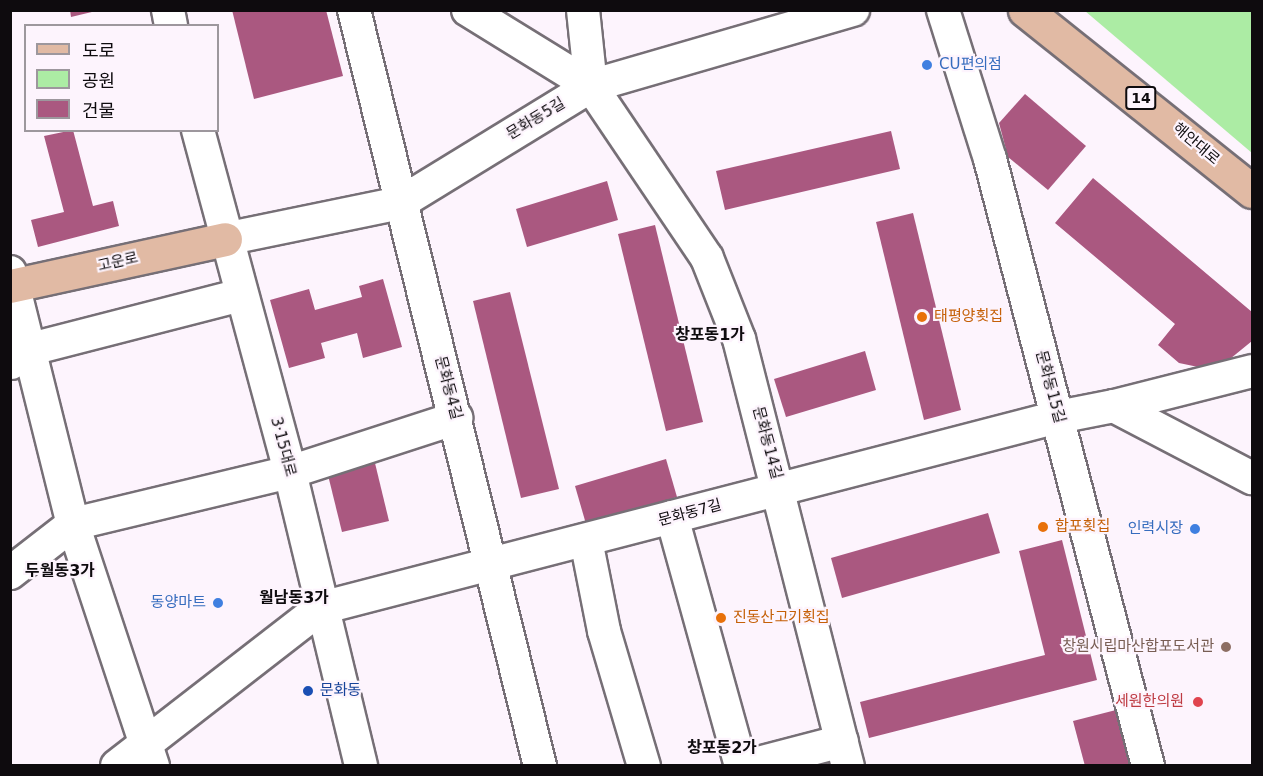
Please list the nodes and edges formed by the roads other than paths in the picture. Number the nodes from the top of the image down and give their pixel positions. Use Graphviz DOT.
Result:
graph roads {
  1 [pos="354,10"];
  2 [pos="468,10"];
  3 [pos="583,10"];
  4 [pos="853,10"];
  5 [pos="944,10"];
  6 [pos="1025,10"];
  7 [pos="591,86"];
  8 [pos="198,132"];
  9 [pos="1252,191"];
  10 [pos="400,203"];
  11 [pos="225,239"];
  12 [pos="13,286"];
  13 [pos="241,295"];
  14 [pos="19,356"];
  15 [pos="1252,371"];
  16 [pos="1114,406"];
  17 [pos="1058,417"];
  18 [pos="456,418"];
  19 [pos="290,472"];
  20 [pos="1252,478"];
  21 [pos="779,490"];
  22 [pos="672,518"];
  23 [pos="73,524"];
  24 [pos="586,540"];
  25 [pos="492,564"];
  26 [pos="10,573"];
  27 [pos="321,608"];
  28 [pos="149,753"];
  29 [pos="845,753"];
  30 [pos="117,765"];
  31 [pos="361,765"];
  32 [pos="540,765"];
  33 [pos="644,765"];
  34 [pos="741,765"];
  35 [pos="747,765"];
  36 [pos="1148,765"];
  1 -- 10 [label="street, 문화동4길"];
  2 -- 7 [label="street"];
  3 -- 7 [label="street"];
  4 -- 7 [label="street, 문화동5길"];
  5 -- 17 [label="street, 문화동15길"];
  6 -- 9 [label="main road, 해안대로 / 14"];
  7 -- 10 [label="street, 문화동5길"];
  7 -- 21 [label="street, 문화동14길"];
  8 -- 11 [label="street, 3·15대로"];
  10 -- 11 [label="street, 문화동5길"];
  10 -- 18 [label="street, 문화동4길"];
  11 -- 12 [label="main road, 고운로"];
  11 -- 13 [label="street, 3·15대로"];
  12 -- 14 [label="street"];
  13 -- 14 [label="street"];
  13 -- 19 [label="street, 3·15대로"];
  14 -- 23 [label="street"];
  15 -- 16 [label="street, 문화동7길"];
  16 -- 17 [label="street, 문화동7길"];
  16 -- 20 [label="street"];
  17 -- 21 [label="street, 문화동7길"];
  17 -- 36 [label="street, 문화동15길"];
  18 -- 19 [label="street"];
  18 -- 25 [label="street, 문화동4길"];
  19 -- 23 [label="street"];
  19 -- 27 [label="street, 3·15대로"];
  21 -- 22 [label="street, 문화동7길"];
  21 -- 29 [label="street, 문화동14길"];
  22 -- 24 [label="street, 문화동7길"];
  22 -- 34 [label="street"];
  23 -- 26 [label="street"];
  23 -- 28 [label="street"];
  24 -- 25 [label="street, 문화동7길"];
  24 -- 33 [label="street"];
  25 -- 27 [label="street, 문화동7길"];
  25 -- 32 [label="street, 문화동4길"];
  27 -- 28 [label="street"];
  27 -- 31 [label="street, 3·15대로"];
  28 -- 30 [label="street"];
  29 -- 35 [label="street"];
}
